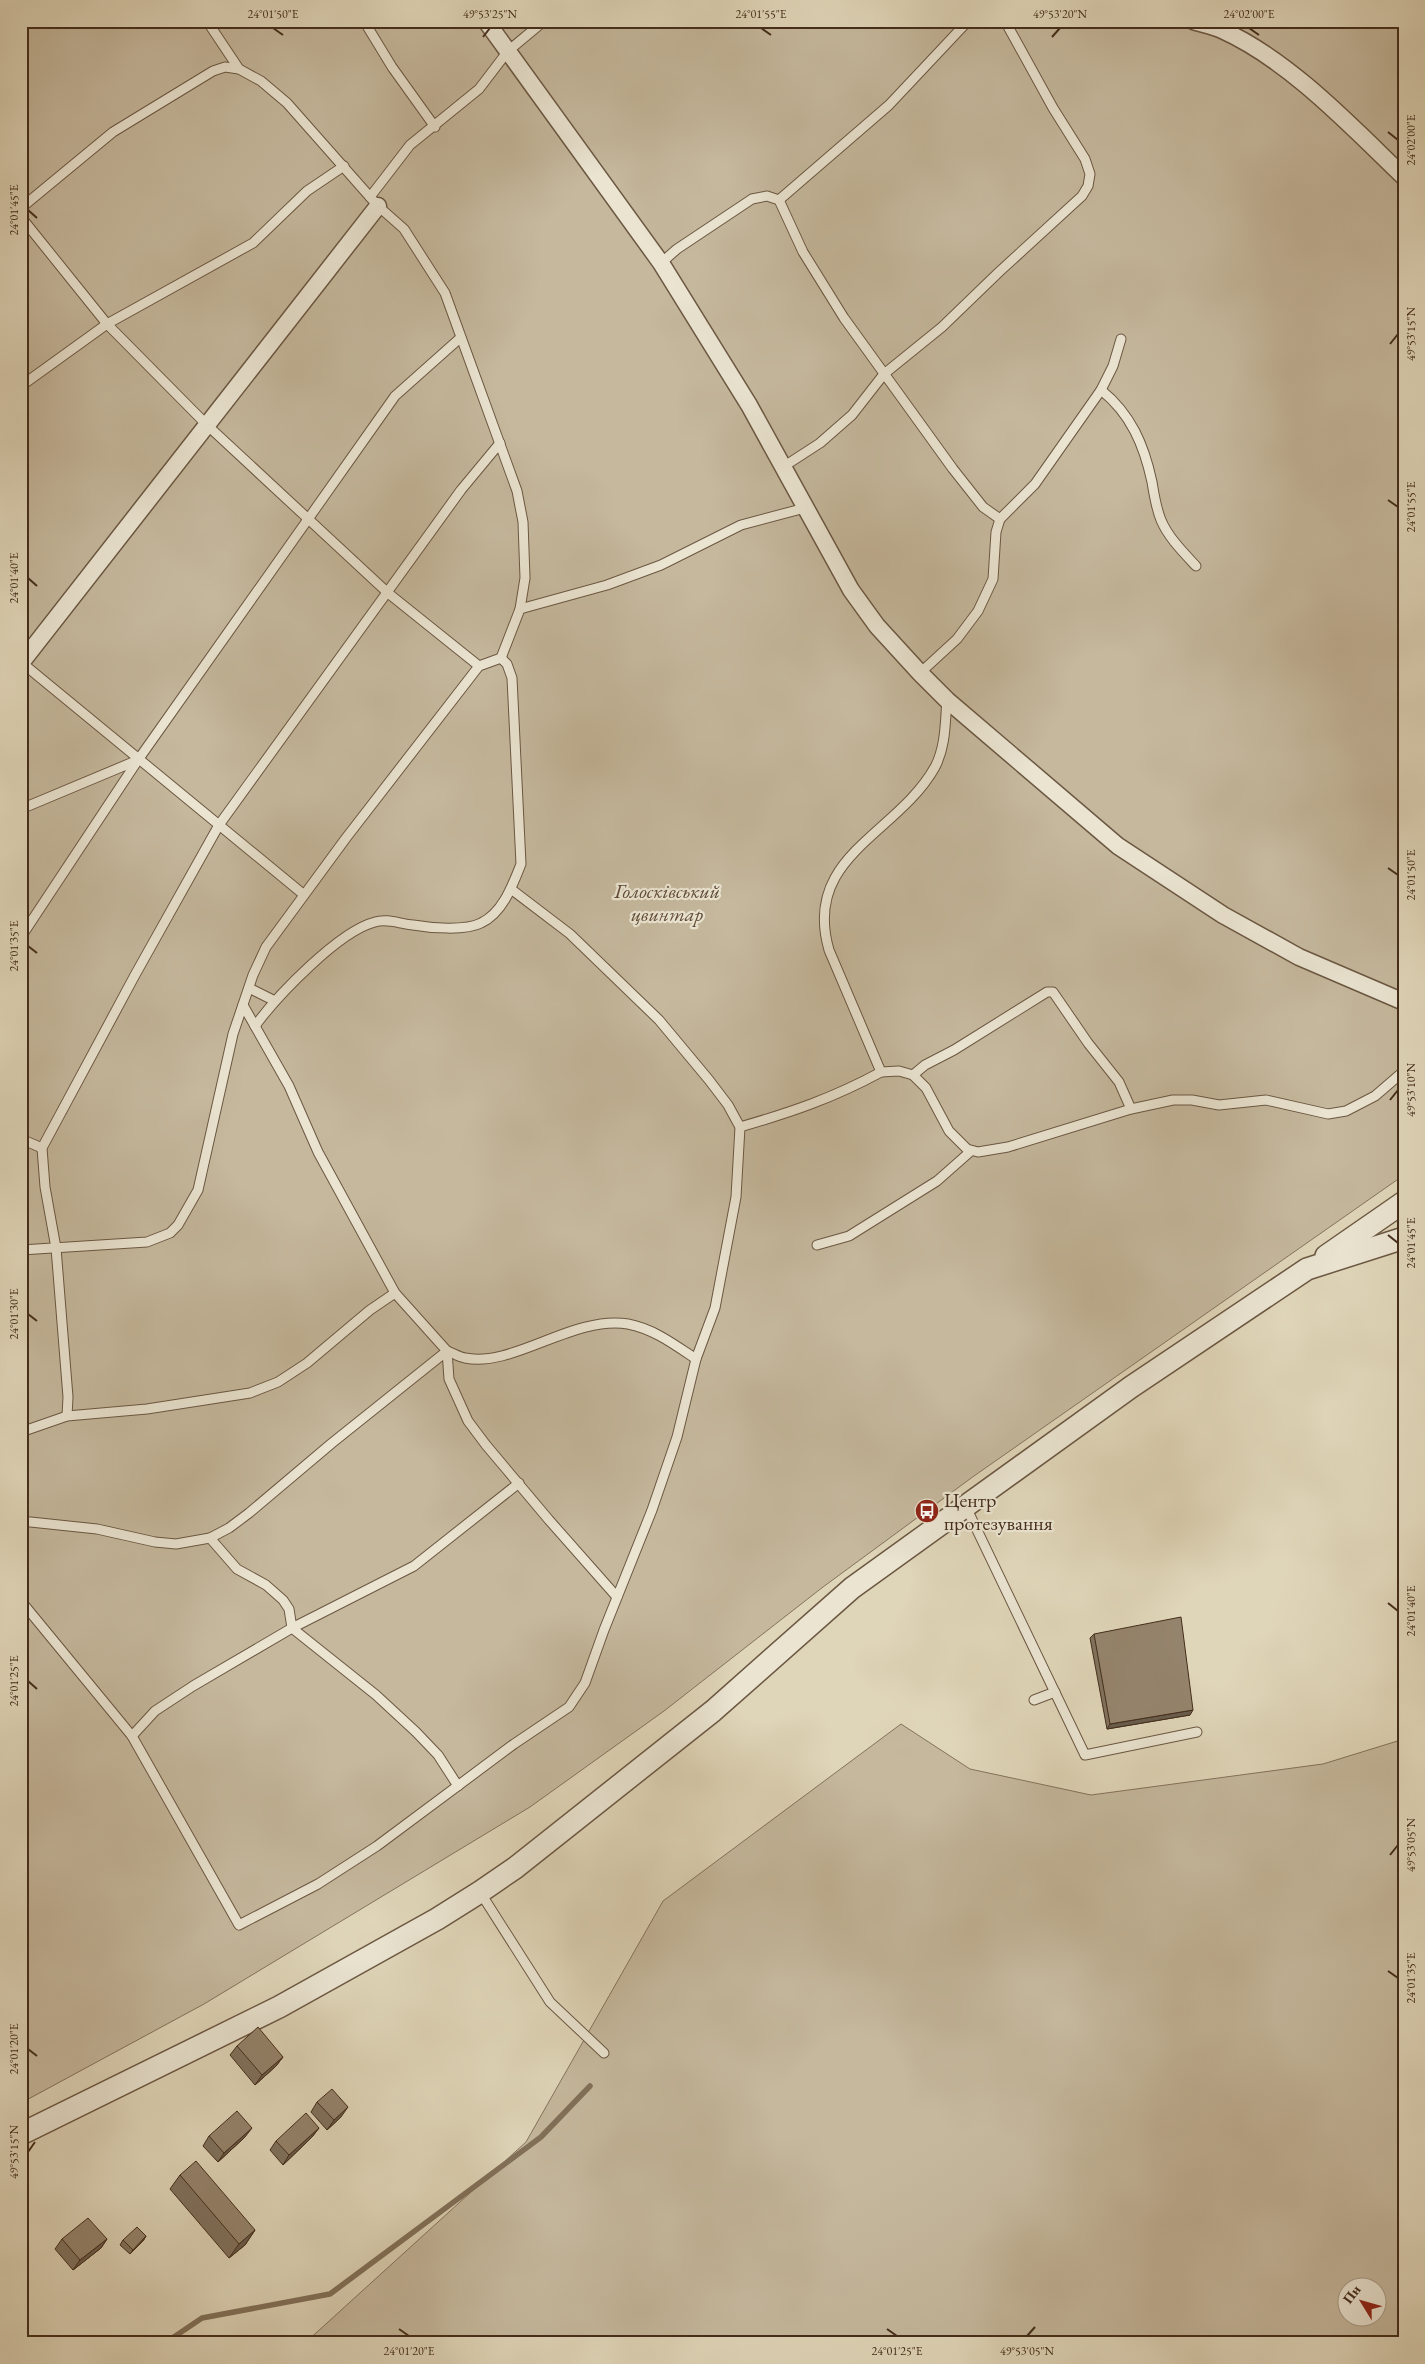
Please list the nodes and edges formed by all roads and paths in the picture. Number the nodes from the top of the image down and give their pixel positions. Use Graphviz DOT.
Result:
graph roads {
  1 [pos="207,21"];
  2 [pos="364,21"];
  3 [pos="486,21"];
  4 [pos="544,21"];
  5 [pos="968,21"];
  6 [pos="1005,21"];
  7 [pos="1192,21"];
  8 [pos="1224,25"];
  9 [pos="508,51"];
  10 [pos="239,69"];
  11 [pos="435,127"];
  12 [pos="344,166"];
  13 [pos="1404,177"];
  14 [pos="779,200"];
  15 [pos="374,202"];
  16 [pos="21,208"];
  17 [pos="21,217"];
  18 [pos="661,263"];
  19 [pos="107,324"];
  20 [pos="459,339"];
  21 [pos="1121,340"];
  22 [pos="884,374"];
  23 [pos="21,386"];
  24 [pos="1101,390"];
  25 [pos="207,425"];
  26 [pos="500,443"];
  27 [pos="783,467"];
  28 [pos="805,508"];
  29 [pos="308,519"];
  30 [pos="1000,519"];
  31 [pos="1196,566"];
  32 [pos="388,593"];
  33 [pos="520,609"];
  34 [pos="501,658"];
  35 [pos="21,662"];
  36 [pos="479,666"];
  37 [pos="920,673"];
  38 [pos="946,700"];
  39 [pos="138,760"];
  40 [pos="21,809"];
  41 [pos="219,825"];
  42 [pos="511,889"];
  43 [pos="304,894"];
  44 [pos="21,937"];
  45 [pos="249,988"];
  46 [pos="275,1001"];
  47 [pos="1404,1002"];
  48 [pos="243,1005"];
  49 [pos="1404,1025"];
  50 [pos="255,1026"];
  51 [pos="1404,1042"];
  52 [pos="1404,1071"];
  53 [pos="881,1072"];
  54 [pos="913,1075"];
  55 [pos="1131,1109"];
  56 [pos="740,1127"];
  57 [pos="21,1139"];
  58 [pos="42,1148"];
  59 [pos="971,1151"];
  60 [pos="1404,1202"];
  61 [pos="1404,1238"];
  62 [pos="817,1245"];
  63 [pos="56,1248"];
  64 [pos="21,1250"];
  65 [pos="1307,1269"];
  66 [pos="395,1293"];
  67 [pos="447,1351"];
  68 [pos="696,1359"];
  69 [pos="67,1416"];
  70 [pos="21,1432"];
  71 [pos="519,1483"];
  72 [pos="966,1506"];
  73 [pos="21,1521"];
  74 [pos="210,1538"];
  75 [pos="617,1597"];
  76 [pos="21,1601"];
  77 [pos="292,1628"];
  78 [pos="1055,1692"];
  79 [pos="1034,1700"];
  80 [pos="1197,1732"];
  81 [pos="132,1736"];
  82 [pos="458,1786"];
  83 [pos="480,1892"];
  84 [pos="604,2053"];
  85 [pos="21,2134"];
  1 -- 10 [label="lane"];
  2 -- 11 [label="lane"];
  3 -- 9 [label="street"];
  4 -- 9 [label="lane"];
  5 -- 14 [label="lane"];
  6 -- 22 [label="lane"];
  7 -- 8 [label="street"];
  8 -- 13 [label="street"];
  9 -- 11 [label="lane"];
  9 -- 18 [label="street"];
  10 -- 12 [label="lane"];
  10 -- 16 [label="lane"];
  11 -- 15 [label="lane"];
  12 -- 15 [label="lane"];
  12 -- 19 [label="lane"];
  14 -- 18 [label="lane"];
  14 -- 22 [label="lane"];
  15 -- 20 [label="lane"];
  15 -- 25 [label="street"];
  17 -- 19 [label="lane"];
  18 -- 27 [label="street"];
  19 -- 23 [label="lane"];
  19 -- 25 [label="lane"];
  20 -- 26 [label="lane"];
  20 -- 29 [label="lane"];
  21 -- 24 [label="lane"];
  22 -- 27 [label="lane"];
  22 -- 30 [label="lane"];
  24 -- 30 [label="lane"];
  24 -- 31 [label="lane"];
  25 -- 29 [label="lane"];
  25 -- 35 [label="street"];
  26 -- 32 [label="lane"];
  26 -- 33 [label="lane"];
  27 -- 28 [label="street"];
  28 -- 33 [label="lane"];
  28 -- 37 [label="street"];
  29 -- 32 [label="lane"];
  29 -- 39 [label="lane"];
  30 -- 37 [label="lane"];
  32 -- 36 [label="lane"];
  32 -- 41 [label="lane"];
  33 -- 34 [label="lane"];
  34 -- 36 [label="lane"];
  34 -- 42 [label="lane"];
  35 -- 39 [label="lane"];
  36 -- 43 [label="lane"];
  37 -- 38 [label="street"];
  38 -- 47 [label="street"];
  38 -- 53 [label="lane"];
  39 -- 40 [label="lane"];
  39 -- 41 [label="lane"];
  39 -- 44 [label="lane"];
  41 -- 43 [label="lane"];
  41 -- 58 [label="lane"];
  42 -- 46 [label="lane"];
  42 -- 56 [label="lane"];
  43 -- 45 [label="lane"];
  45 -- 46 [label="lane"];
  45 -- 48 [label="lane"];
  46 -- 50 [label="lane"];
  48 -- 50 [label="lane"];
  48 -- 63 [label="lane"];
  49 -- 51 [label="lane"];
  50 -- 66 [label="lane"];
  52 -- 55 [label="lane"];
  53 -- 54 [label="lane"];
  53 -- 56 [label="lane"];
  54 -- 55 [label="lane"];
  54 -- 59 [label="lane"];
  55 -- 59 [label="lane"];
  56 -- 68 [label="lane"];
  57 -- 58 [label="lane"];
  58 -- 63 [label="lane"];
  59 -- 62 [label="lane"];
  60 -- 65 [label="street"];
  61 -- 65 [label="street"];
  63 -- 64 [label="lane"];
  63 -- 69 [label="lane"];
  65 -- 72 [label="street"];
  66 -- 67 [label="lane"];
  66 -- 69 [label="lane"];
  67 -- 68 [label="lane"];
  67 -- 71 [label="lane"];
  67 -- 74 [label="lane"];
  68 -- 75 [label="lane"];
  69 -- 70 [label="lane"];
  71 -- 75 [label="lane"];
  71 -- 77 [label="lane"];
  72 -- 78 [label="lane"];
  72 -- 83 [label="street"];
  73 -- 74 [label="lane"];
  74 -- 77 [label="lane"];
  75 -- 82 [label="lane"];
  76 -- 81 [label="lane"];
  77 -- 81 [label="lane"];
  77 -- 82 [label="lane"];
  78 -- 79 [label="lane"];
  78 -- 80 [label="lane"];
  81 -- 82 [label="lane"];
  83 -- 84 [label="lane"];
  83 -- 85 [label="street"];
}
